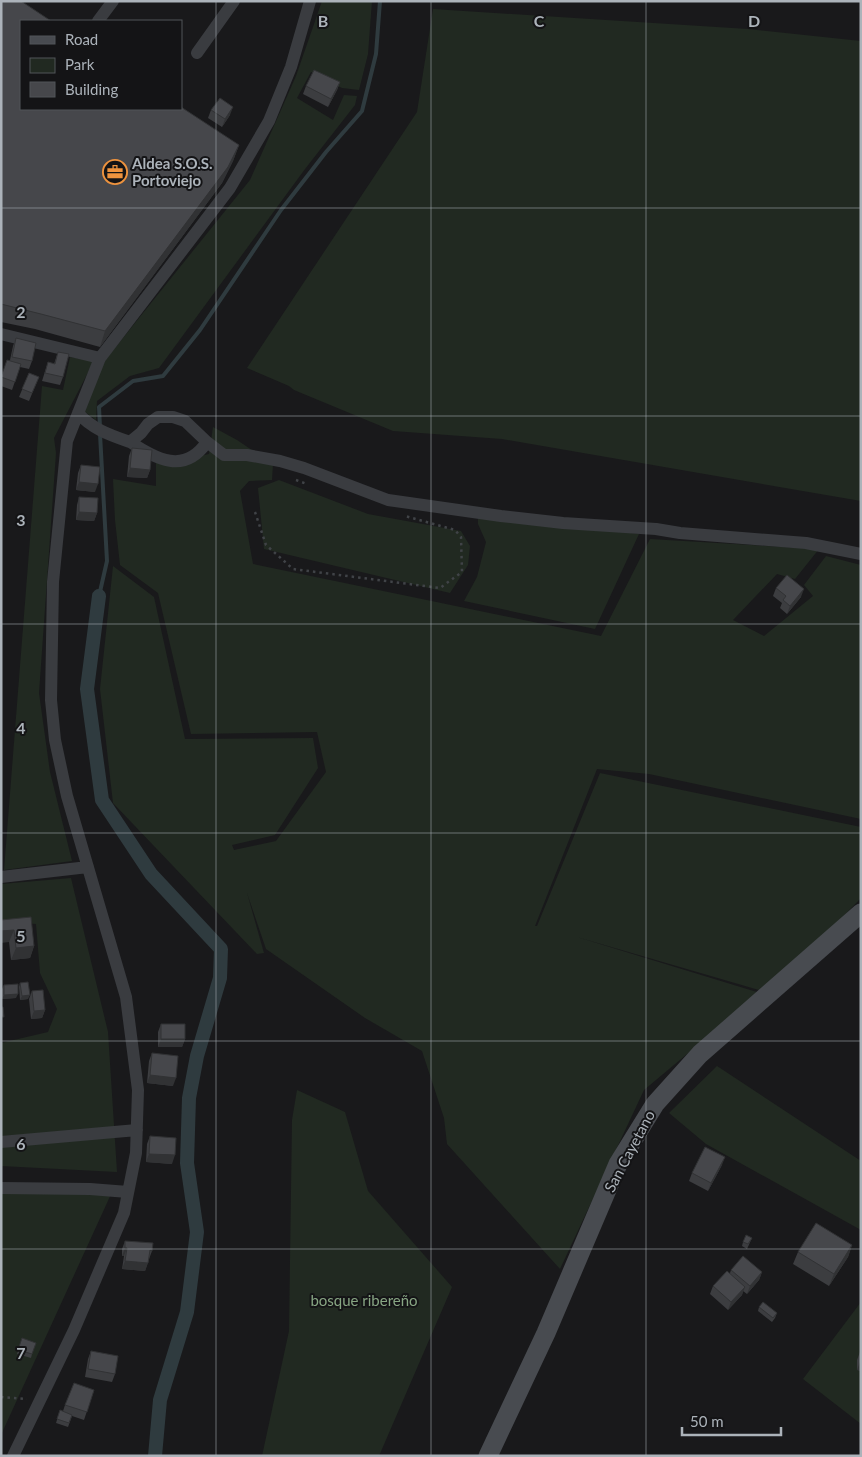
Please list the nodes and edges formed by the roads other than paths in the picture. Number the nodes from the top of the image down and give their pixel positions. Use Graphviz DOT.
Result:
graph roads {
  1 [pos="113,1"];
  2 [pos="234,1"];
  3 [pos="310,1"];
  4 [pos="99,20"];
  5 [pos="197,53"];
  6 [pos="1,334"];
  7 [pos="100,358"];
  8 [pos="78,413"];
  9 [pos="130,442"];
  10 [pos="207,442"];
  11 [pos="861,554"];
  12 [pos="88,867"];
  13 [pos="1,877"];
  14 [pos="861,913"];
  15 [pos="137,1130"];
  16 [pos="1,1142"];
  17 [pos="1,1188"];
  18 [pos="128,1192"];
  19 [pos="14,1456"];
  20 [pos="488,1456"];
  1 -- 4 [label="street"];
  2 -- 5 [label="street"];
  3 -- 7 [label="street"];
  6 -- 7 [label="street"];
  7 -- 8 [label="street"];
  8 -- 9 [label="street"];
  8 -- 12 [label="street"];
  9 -- 10 [label="street"];
  9 -- 10 [label="street"];
  10 -- 11 [label="street"];
  12 -- 13 [label="street"];
  12 -- 15 [label="street"];
  14 -- 20 [label="main road, San Cayetano"];
  15 -- 16 [label="street"];
  15 -- 18 [label="street"];
  17 -- 18 [label="street"];
  18 -- 19 [label="street"];
}
